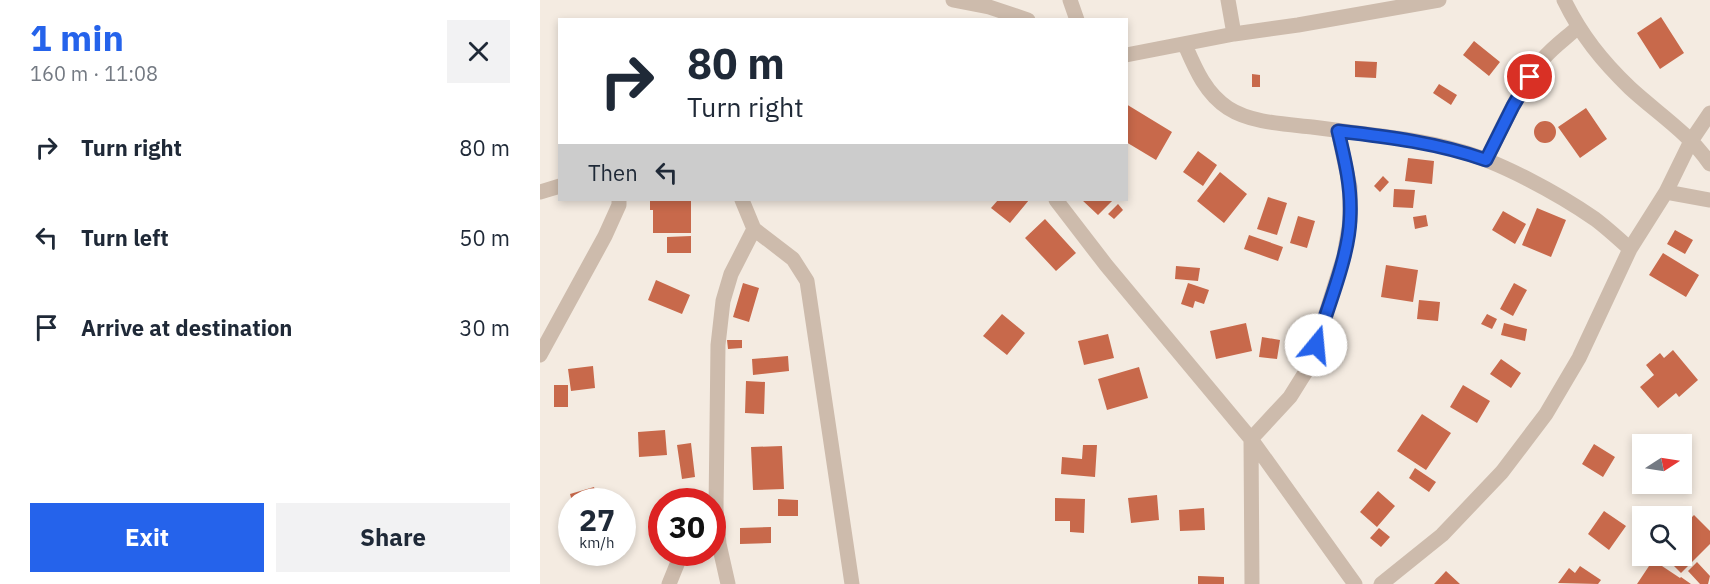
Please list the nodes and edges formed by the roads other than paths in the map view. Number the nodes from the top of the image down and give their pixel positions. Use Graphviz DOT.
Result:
graph roads {
  1 [pos="953,0"];
  2 [pos="1070,0"];
  3 [pos="1228,0"];
  4 [pos="1439,0"];
  5 [pos="1564,0"];
  6 [pos="991,3"];
  7 [pos="1024,18"];
  8 [pos="1076,18"];
  9 [pos="1577,28"];
  10 [pos="1234,34"];
  11 [pos="1185,45"];
  12 [pos="1128,55"];
  13 [pos="1710,113"];
  14 [pos="1338,131"];
  15 [pos="1691,141"];
  16 [pos="1486,160"];
  17 [pos="1710,164"];
  18 [pos="558,187"];
  19 [pos="540,192"];
  20 [pos="1665,192"];
  21 [pos="1710,200"];
  22 [pos="619,201"];
  23 [pos="742,201"];
  24 [pos="1057,201"];
  25 [pos="754,229"];
  26 [pos="1630,249"];
  27 [pos="540,355"];
  28 [pos="1251,439"];
  29 [pos="715,488"];
  30 [pos="676,566"];
  31 [pos="724,566"];
  32 [pos="669,584"];
  33 [pos="728,584"];
  34 [pos="852,584"];
  35 [pos="1252,584"];
  36 [pos="1355,584"];
  37 [pos="1381,584"];
  1 -- 6 [label="street"];
  2 -- 8 [label="street"];
  3 -- 10 [label="street"];
  4 -- 10 [label="street"];
  5 -- 9 [label="street"];
  6 -- 7 [label="street"];
  9 -- 15 [label="street"];
  9 -- 16 [label="street"];
  10 -- 11 [label="street"];
  11 -- 12 [label="street"];
  11 -- 14 [label="street"];
  13 -- 15 [label="street"];
  14 -- 16 [label="street"];
  14 -- 28 [label="street"];
  15 -- 17 [label="street"];
  15 -- 20 [label="street"];
  16 -- 26 [label="street"];
  18 -- 19 [label="street"];
  20 -- 21 [label="street"];
  20 -- 26 [label="street"];
  22 -- 27 [label="street"];
  23 -- 25 [label="street"];
  24 -- 28 [label="street"];
  25 -- 29 [label="street"];
  25 -- 34 [label="street"];
  26 -- 37 [label="street"];
  28 -- 35 [label="street"];
  28 -- 36 [label="street"];
  30 -- 32 [label="street"];
  31 -- 33 [label="street"];
}
